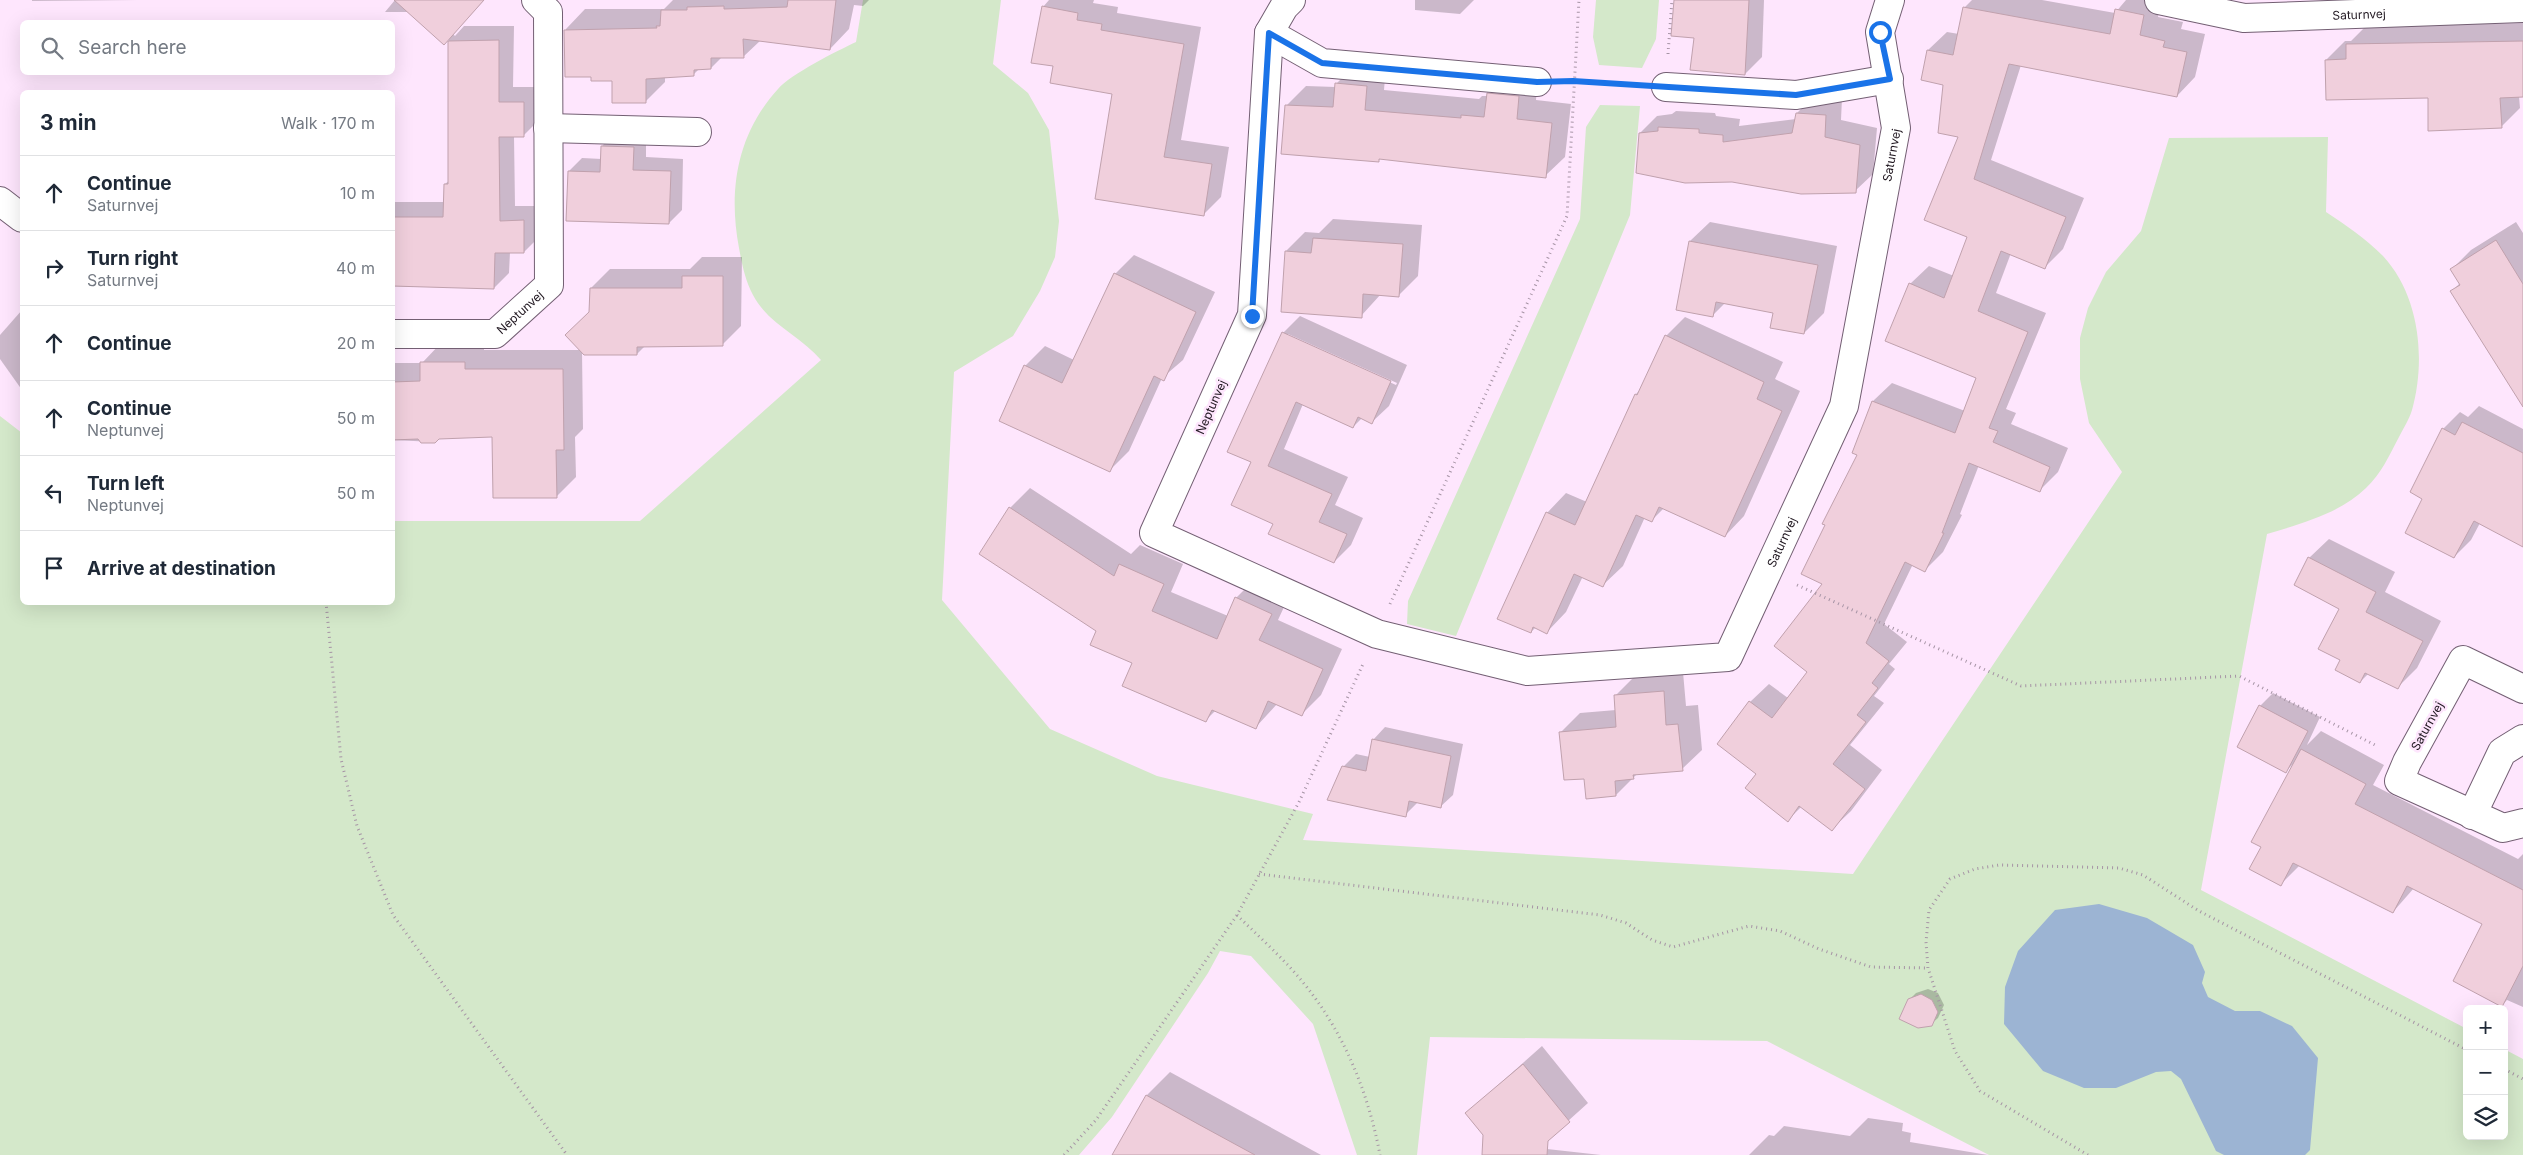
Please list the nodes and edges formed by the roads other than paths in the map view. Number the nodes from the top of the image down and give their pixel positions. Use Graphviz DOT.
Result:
graph roads {
  1 [pos="536,0"];
  2 [pos="1291,0"];
  3 [pos="1890,0"];
  4 [pos="2159,0"];
  5 [pos="2476,4"];
  6 [pos="2523,8"];
  7 [pos="2244,9"];
  8 [pos="1269,33"];
  9 [pos="1890,79"];
  10 [pos="1537,82"];
  11 [pos="1666,87"];
  12 [pos="548,128"];
  13 [pos="697,132"];
  14 [pos="0,201"];
  15 [pos="20,216"];
  16 [pos="395,334"];
  17 [pos="1377,634"];
  18 [pos="2523,689"];
  19 [pos="2523,740"];
  20 [pos="2472,815"];
  21 [pos="2523,823"];
  1 -- 12 [label="street, Neptunvej"];
  2 -- 8 [label="street, Neptunvej"];
  3 -- 9 [label="street, Saturnvej"];
  4 -- 7 [label="street, Saturnvej"];
  5 -- 6 [label="street, Saturnvej"];
  5 -- 7 [label="street, Saturnvej"];
  8 -- 10 [label="street"];
  8 -- 17 [label="street, Neptunvej"];
  9 -- 11 [label="street"];
  9 -- 17 [label="street, Saturnvej"];
  12 -- 13 [label="street"];
  12 -- 16 [label="street, Neptunvej"];
  14 -- 15 [label="street"];
  18 -- 20 [label="street, Saturnvej"];
  19 -- 20 [label="street"];
  20 -- 21 [label="street, Saturnvej"];
}
